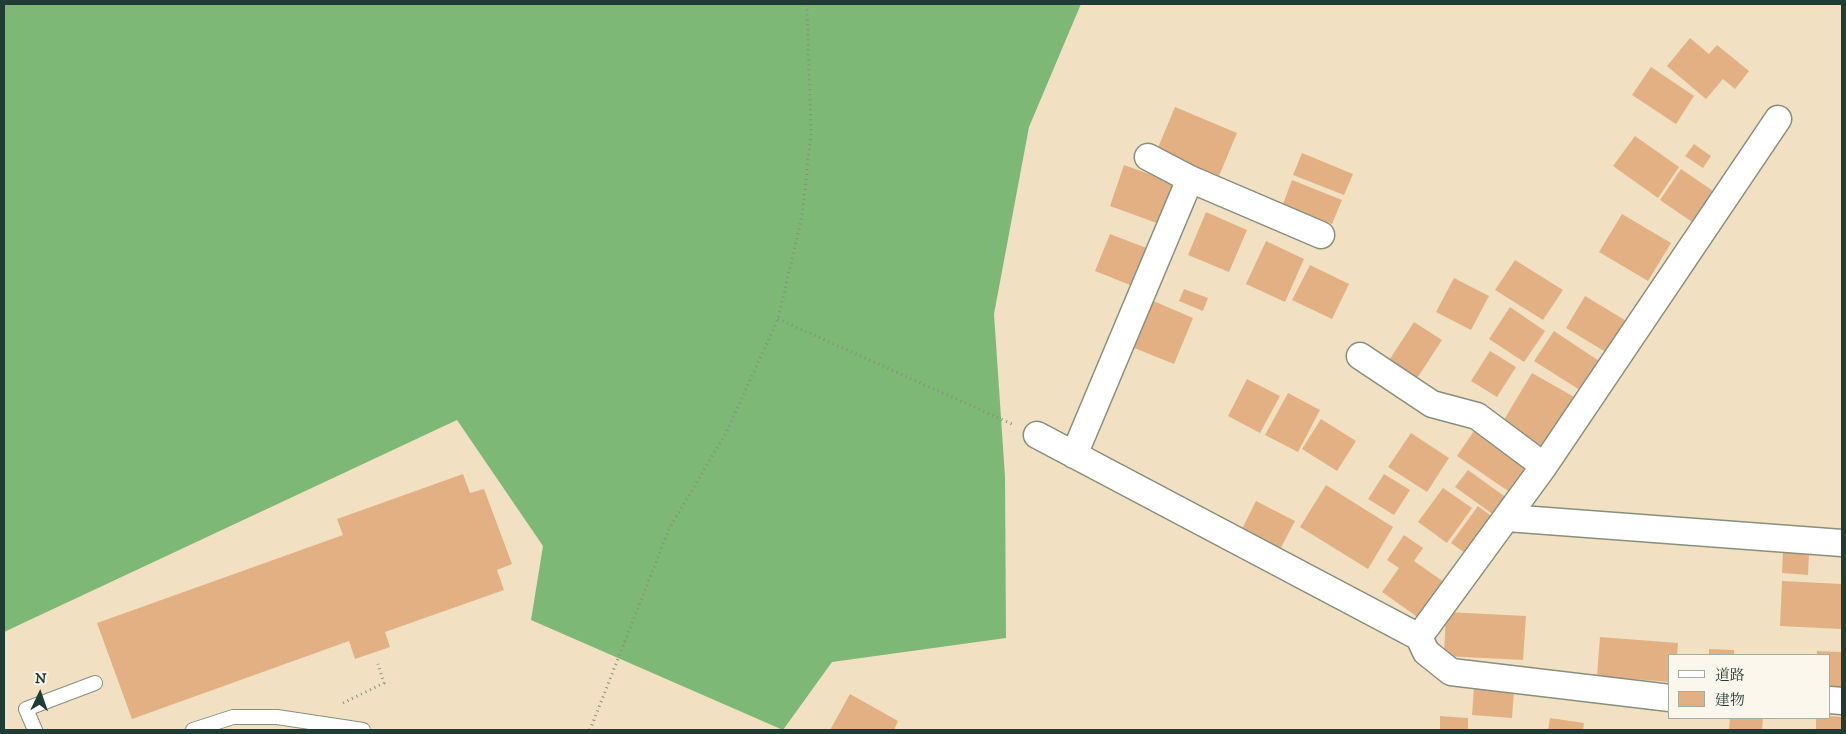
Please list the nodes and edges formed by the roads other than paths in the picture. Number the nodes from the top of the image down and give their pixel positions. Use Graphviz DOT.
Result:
graph roads {
  1 [pos="1778,120"];
  2 [pos="1148,157"];
  3 [pos="1190,179"];
  4 [pos="1321,234"];
  5 [pos="1360,356"];
  6 [pos="1037,436"];
  7 [pos="1074,455"];
  8 [pos="1544,466"];
  9 [pos="1507,518"];
  10 [pos="1842,543"];
  11 [pos="1419,637"];
  12 [pos="95,684"];
  13 [pos="1668,698"];
  14 [pos="35,730"];
  15 [pos="192,730"];
  16 [pos="363,730"];
  1 -- 8 [label="street"];
  2 -- 3 [label="street"];
  3 -- 4 [label="street"];
  3 -- 7 [label="street"];
  5 -- 8 [label="street"];
  6 -- 7 [label="street"];
  7 -- 11 [label="street"];
  8 -- 9 [label="street"];
  9 -- 10 [label="street"];
  9 -- 11 [label="street"];
  11 -- 13 [label="street"];
  12 -- 14 [label="lane"];
  15 -- 16 [label="lane"];
}
